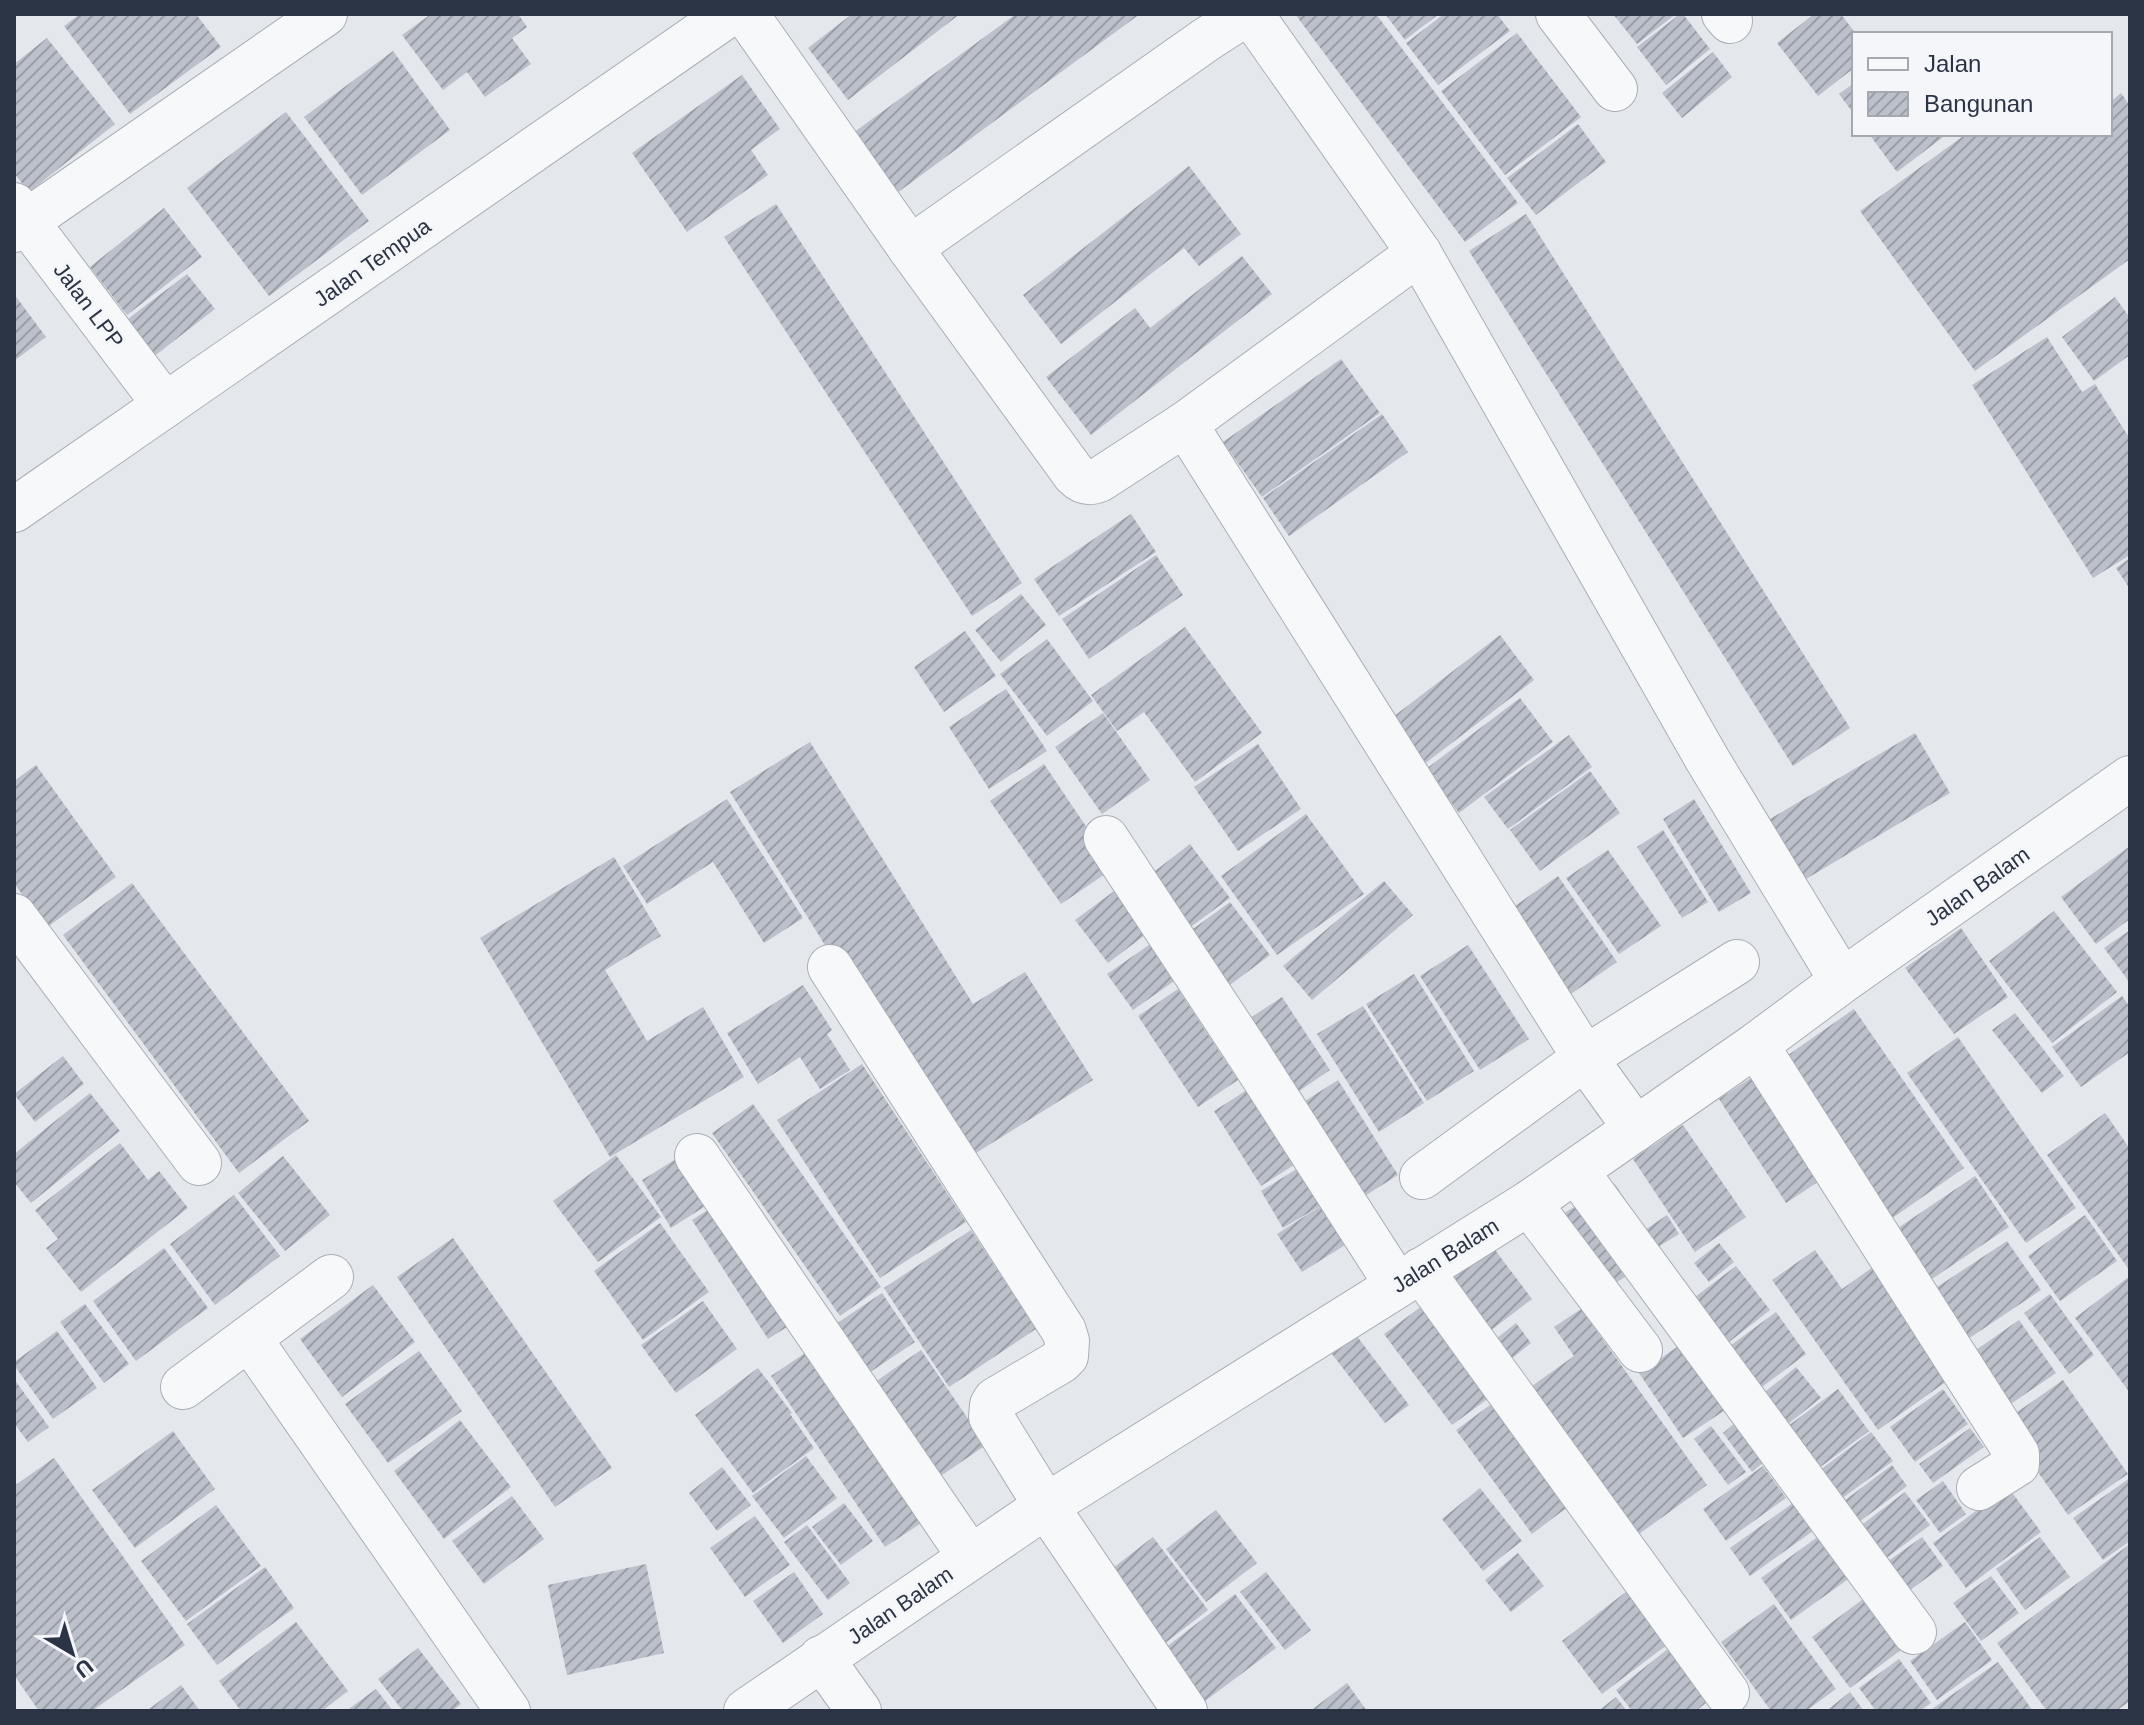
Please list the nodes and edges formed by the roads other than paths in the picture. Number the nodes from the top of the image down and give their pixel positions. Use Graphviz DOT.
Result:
graph roads {
  1 [pos="325,14"];
  2 [pos="729,14"];
  3 [pos="746,14"];
  4 [pos="1248,14"];
  5 [pos="1558,14"];
  6 [pos="1615,89"];
  7 [pos="18,219"];
  8 [pos="910,248"];
  9 [pos="1419,253"];
  10 [pos="165,405"];
  11 [pos="1185,424"];
  12 [pos="14,510"];
  13 [pos="2130,778"];
  14 [pos="1106,838"];
  15 [pos="14,916"];
  16 [pos="1737,962"];
  17 [pos="830,967"];
  18 [pos="1842,981"];
  19 [pos="1756,1045"];
  20 [pos="1585,1058"];
  21 [pos="1636,1129"];
  22 [pos="697,1156"];
  23 [pos="199,1163"];
  24 [pos="1576,1171"];
  25 [pos="1422,1177"];
  26 [pos="1529,1203"];
  27 [pos="331,1277"];
  28 [pos="1409,1277"];
  29 [pos="249,1338"];
  30 [pos="1640,1350"];
  31 [pos="183,1387"];
  32 [pos="1979,1488"];
  33 [pos="1046,1506"];
  34 [pos="970,1557"];
  35 [pos="1914,1632"];
  36 [pos="821,1658"];
  37 [pos="1727,1693"];
  38 [pos="508,1711"];
  39 [pos="746,1711"];
  40 [pos="859,1711"];
  41 [pos="1185,1711"];
  1 -- 7 [label="street"];
  2 -- 10 [label="street, Jalan Tempua"];
  3 -- 8 [label="street"];
  4 -- 8 [label="street"];
  4 -- 9 [label="street"];
  5 -- 6 [label="street"];
  7 -- 10 [label="street, Jalan LPP"];
  8 -- 11 [label="street"];
  9 -- 11 [label="street"];
  9 -- 18 [label="street"];
  10 -- 12 [label="street, Jalan Tempua"];
  11 -- 20 [label="street"];
  13 -- 18 [label="street, Jalan Balam"];
  14 -- 28 [label="street"];
  15 -- 23 [label="street"];
  16 -- 20 [label="street"];
  17 -- 33 [label="street"];
  18 -- 19 [label="street, Jalan Balam"];
  19 -- 21 [label="street, Jalan Balam"];
  19 -- 32 [label="street"];
  20 -- 21 [label="street"];
  20 -- 25 [label="street"];
  21 -- 24 [label="street, Jalan Balam"];
  22 -- 34 [label="street"];
  24 -- 26 [label="street, Jalan Balam"];
  24 -- 35 [label="street"];
  26 -- 28 [label="street, Jalan Balam"];
  26 -- 30 [label="street"];
  27 -- 29 [label="street"];
  28 -- 33 [label="street, Jalan Balam"];
  28 -- 37 [label="street"];
  29 -- 31 [label="street"];
  29 -- 38 [label="street"];
  33 -- 34 [label="street, Jalan Balam"];
  33 -- 41 [label="street"];
  34 -- 36 [label="street, Jalan Balam"];
  36 -- 39 [label="street, Jalan Balam"];
  36 -- 40 [label="street"];
}
